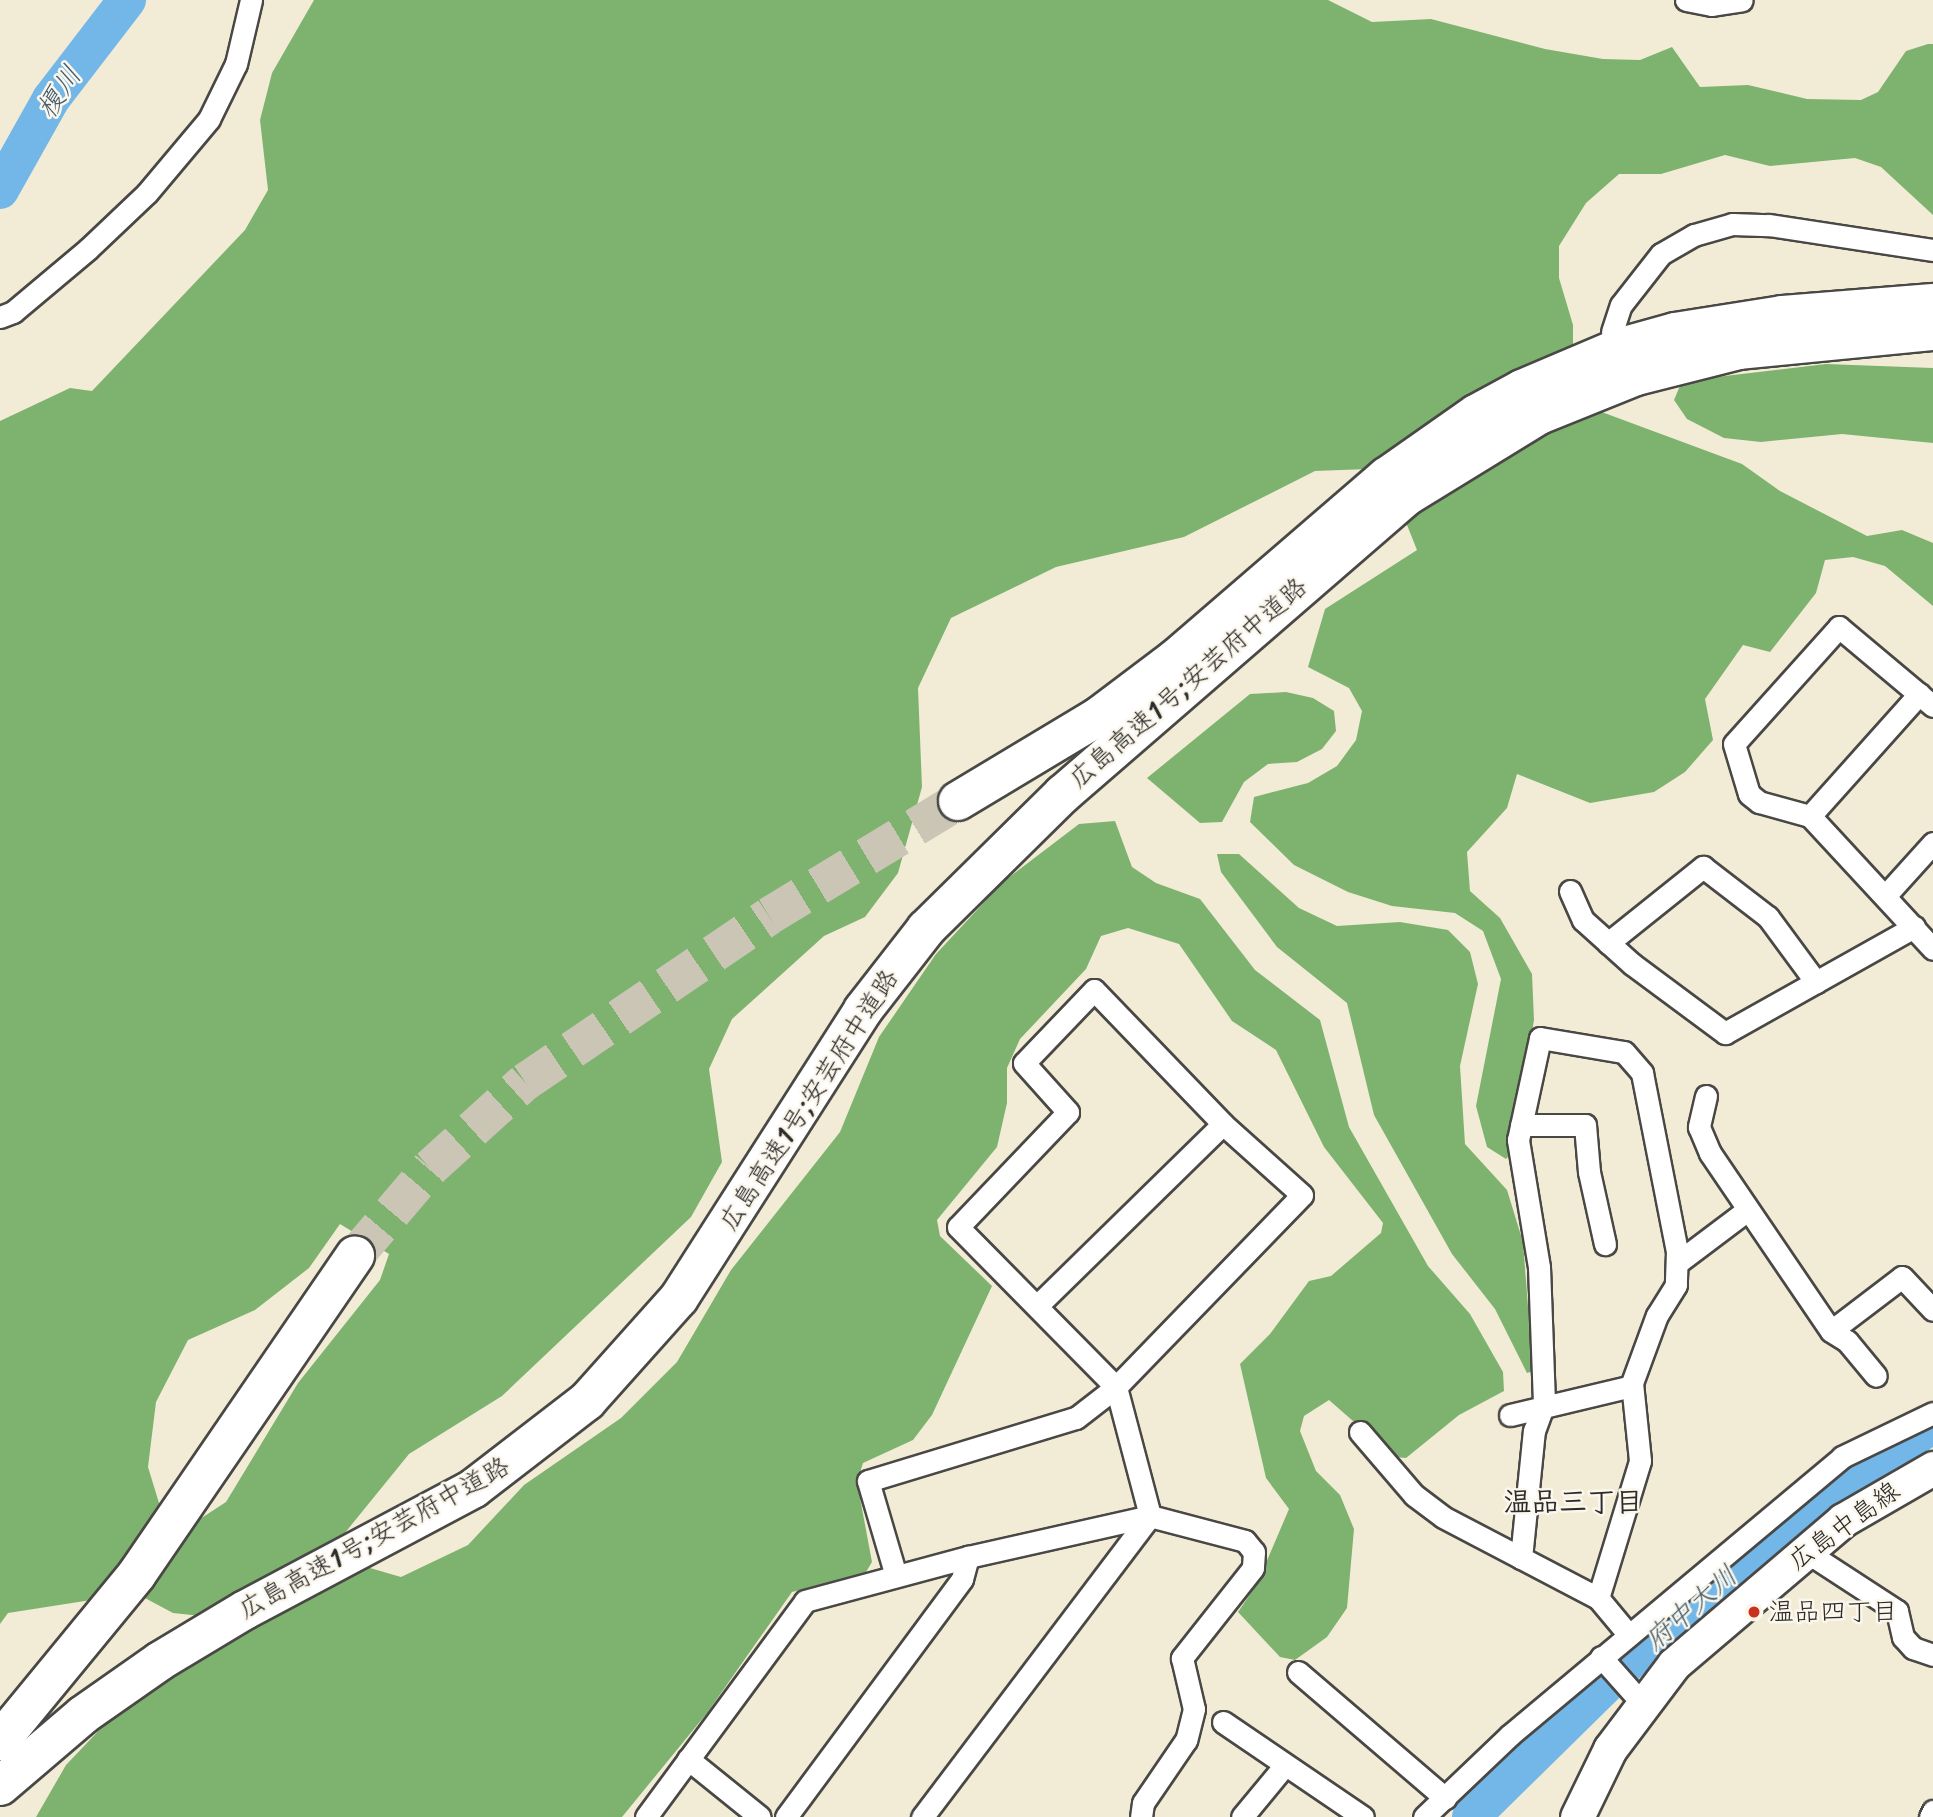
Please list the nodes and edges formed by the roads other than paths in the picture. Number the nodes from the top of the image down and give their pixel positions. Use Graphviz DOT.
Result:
graph roads {
  1 [pos="251,0"];
  2 [pos="1686,0"];
  3 [pos="1742,0"];
  4 [pos="1933,250"];
  5 [pos="1933,303"];
  6 [pos="0,317"];
  7 [pos="1933,331"];
  8 [pos="1612,332"];
  9 [pos="1683,346"];
  10 [pos="1355,519"];
  11 [pos="1926,700"];
  12 [pos="958,801"];
  13 [pos="1810,816"];
  14 [pos="1933,843"];
  15 [pos="1570,891"];
  16 [pos="1886,895"];
  17 [pos="1914,927"];
  18 [pos="1608,943"];
  19 [pos="1933,949"];
  20 [pos="1816,982"];
  21 [pos="1706,1097"];
  22 [pos="1223,1124"];
  23 [pos="1521,1125"];
  24 [pos="1746,1211"];
  25 [pos="1605,1244"];
  26 [pos="355,1256"];
  27 [pos="1676,1263"];
  28 [pos="1037,1306"];
  29 [pos="1933,1310"];
  30 [pos="1831,1331"];
  31 [pos="1875,1376"];
  32 [pos="1632,1386"];
  33 [pos="1116,1387"];
  34 [pos="1544,1404"];
  35 [pos="1933,1413"];
  36 [pos="1510,1415"];
  37 [pos="1360,1433"];
  38 [pos="1933,1468"];
  39 [pos="1150,1516"];
  40 [pos="1805,1551"];
  41 [pos="968,1557"];
  42 [pos="1521,1558"];
  43 [pos="896,1576"];
  44 [pos="1598,1598"];
  45 [pos="1628,1634"];
  46 [pos="1933,1655"];
  47 [pos="1601,1657"];
  48 [pos="1298,1672"];
  49 [pos="1641,1702"];
  50 [pos="1223,1722"];
  51 [pos="0,1741"];
  52 [pos="688,1759"];
  53 [pos="1285,1765"];
  54 [pos="0,1786"];
  55 [pos="1445,1797"];
  56 [pos="1933,1811"];
  57 [pos="646,1817"];
  58 [pos="760,1817"];
  59 [pos="786,1817"];
  60 [pos="922,1817"];
  61 [pos="1141,1817"];
  62 [pos="1242,1817"];
  63 [pos="1363,1817"];
  64 [pos="1424,1817"];
  65 [pos="1577,1817"];
  66 [pos="1930,1817"];
  1 -- 6 [label="street"];
  2 -- 3 [label="street"];
  4 -- 8 [label="street"];
  5 -- 9 [label="highway, 広島高速1号;安芸府中道路"];
  7 -- 9 [label="highway, 広島高速1号;安芸府中道路"];
  9 -- 10 [label="highway, 広島高速1号;安芸府中道路"];
  10 -- 12 [label="highway, 広島高速1号;安芸府中道路"];
  10 -- 54 [label="highway, 広島高速1号;安芸府中道路"];
  11 -- 13 [label="street"];
  11 -- 13 [label="street"];
  13 -- 16 [label="street"];
  14 -- 16 [label="street"];
  15 -- 18 [label="street"];
  16 -- 17 [label="street"];
  17 -- 19 [label="street"];
  17 -- 20 [label="street"];
  18 -- 20 [label="street"];
  18 -- 20 [label="street"];
  21 -- 24 [label="street"];
  22 -- 28 [label="street"];
  22 -- 28 [label="street"];
  22 -- 33 [label="street"];
  23 -- 25 [label="street"];
  23 -- 27 [label="street"];
  23 -- 34 [label="street"];
  24 -- 27 [label="street"];
  24 -- 30 [label="street"];
  26 -- 51 [label="highway"];
  27 -- 32 [label="street"];
  28 -- 33 [label="street"];
  29 -- 30 [label="street"];
  30 -- 31 [label="street"];
  32 -- 34 [label="street"];
  32 -- 44 [label="street"];
  33 -- 39 [label="street"];
  33 -- 43 [label="street"];
  34 -- 36 [label="street"];
  34 -- 42 [label="street"];
  35 -- 45 [label="street"];
  37 -- 42 [label="street"];
  38 -- 40 [label="main road, 広島中島線"];
  39 -- 41 [label="street"];
  39 -- 60 [label="street"];
  39 -- 61 [label="street"];
  40 -- 46 [label="street"];
  40 -- 49 [label="main road, 広島中島線"];
  41 -- 43 [label="street"];
  41 -- 59 [label="street"];
  42 -- 44 [label="street"];
  43 -- 52 [label="street"];
  44 -- 45 [label="street"];
  45 -- 47 [label="street"];
  47 -- 49 [label="street"];
  47 -- 55 [label="street"];
  48 -- 55 [label="street"];
  49 -- 65 [label="main road, 広島中島線"];
  50 -- 53 [label="street"];
  52 -- 57 [label="street"];
  52 -- 58 [label="street"];
  53 -- 62 [label="street"];
  53 -- 63 [label="street"];
  55 -- 64 [label="street"];
  56 -- 66 [label="street"];
}
